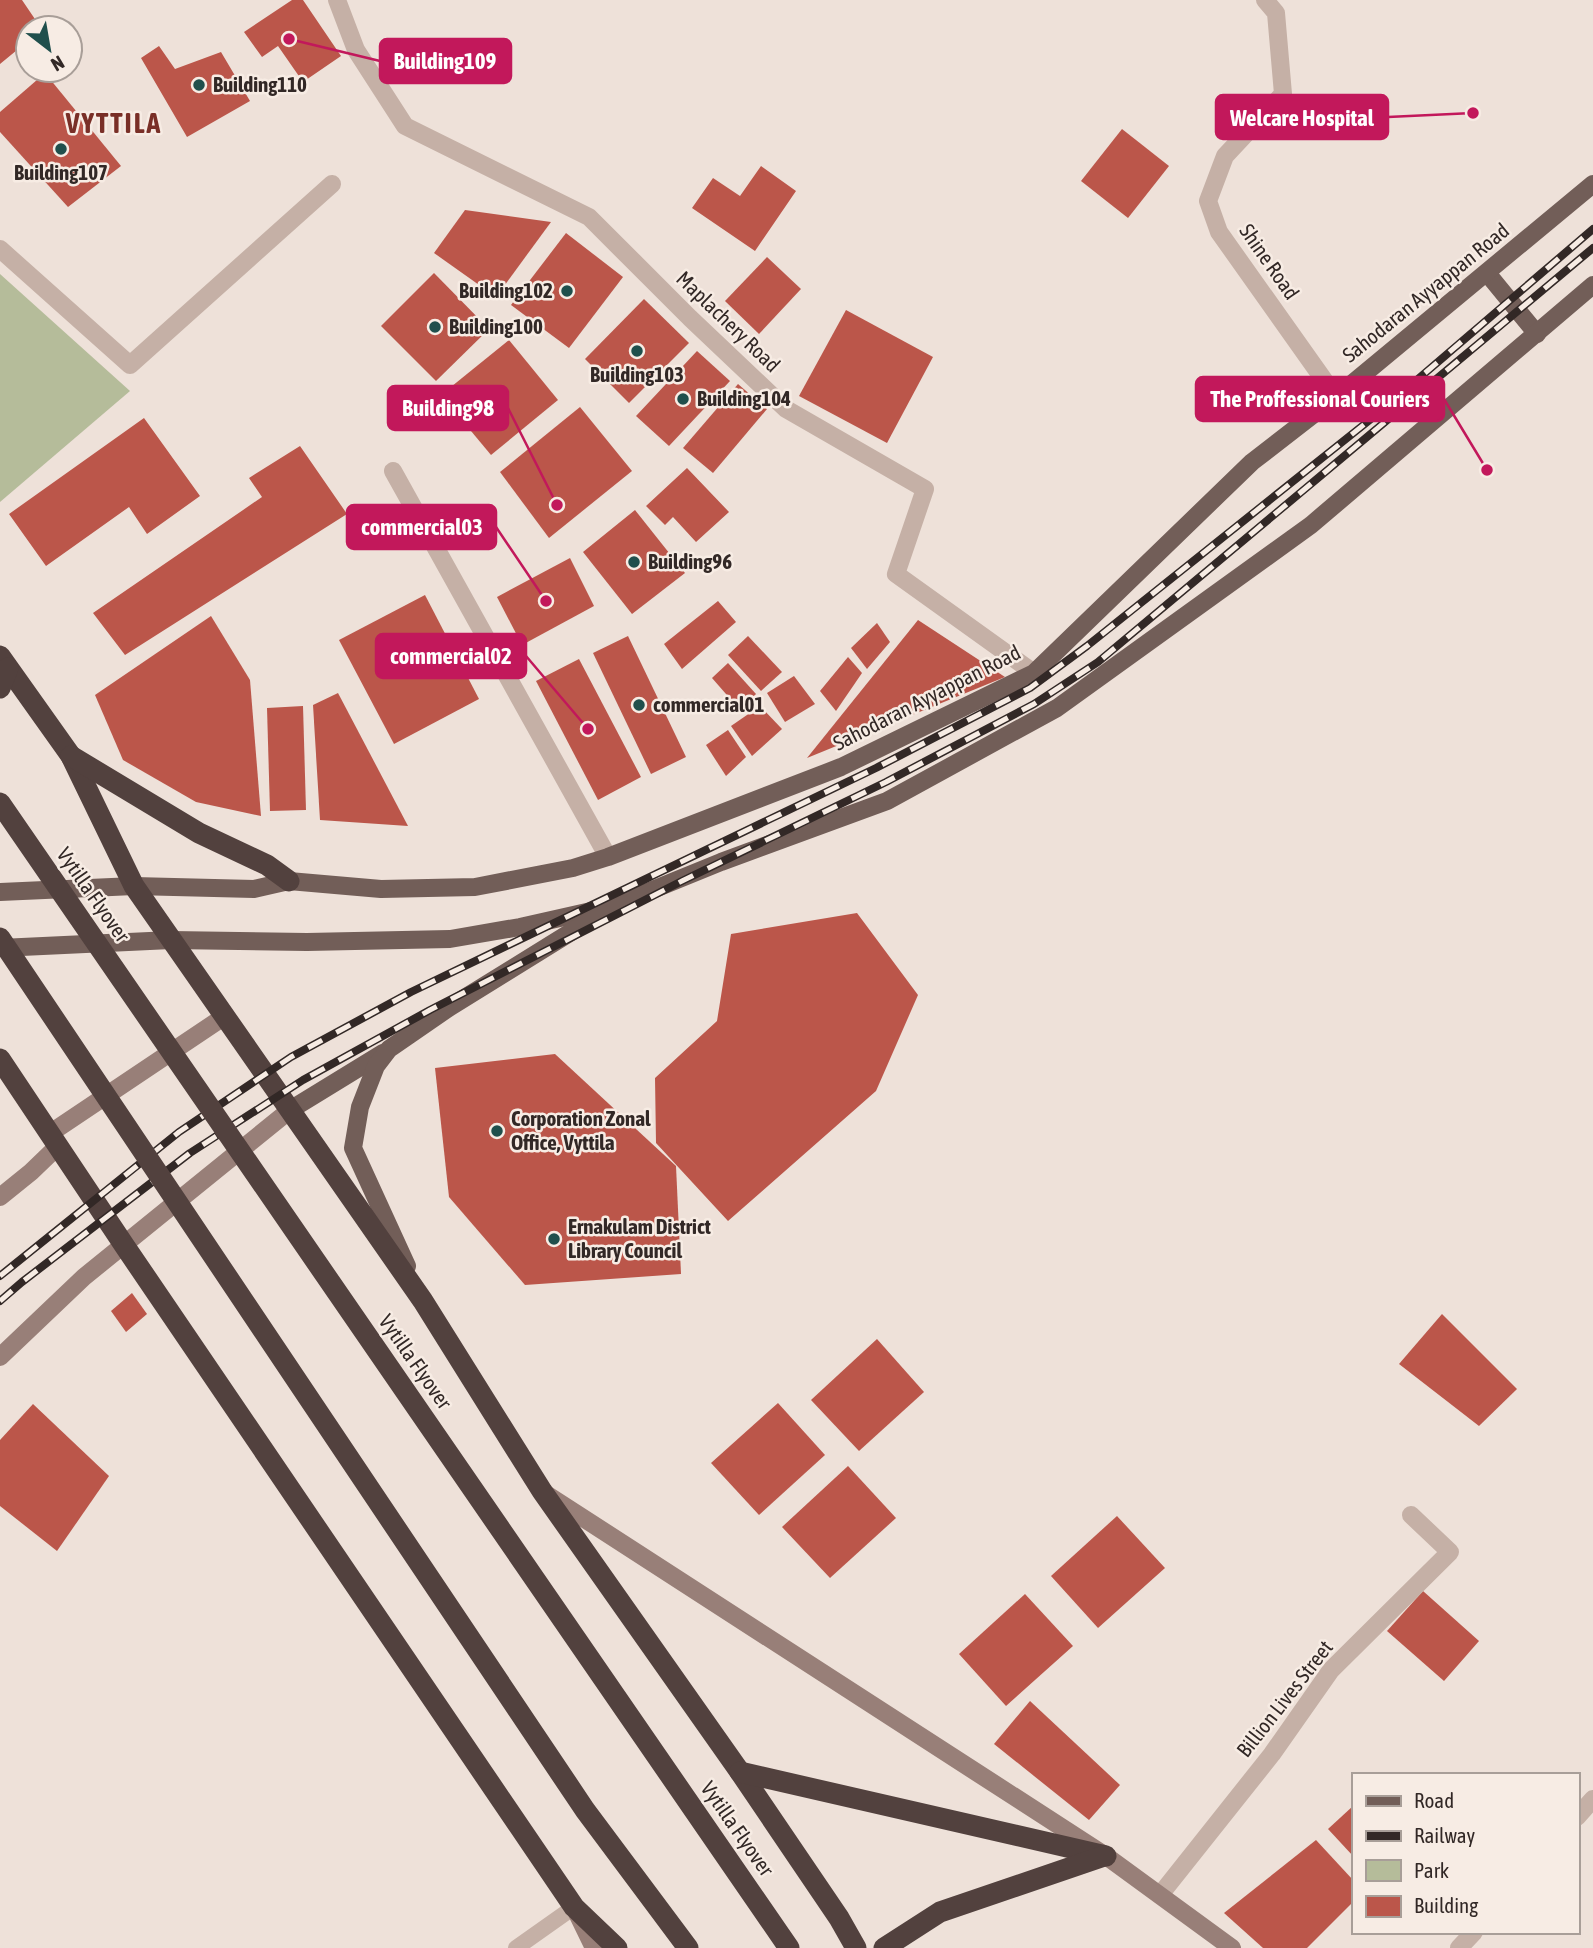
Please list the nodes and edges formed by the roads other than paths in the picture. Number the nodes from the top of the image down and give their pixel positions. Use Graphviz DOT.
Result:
graph roads {
  1 [pos="337,0"];
  2 [pos="1265,0"];
  3 [pos="331,184"];
  4 [pos="1593,184"];
  5 [pos="0,249"];
  6 [pos="1487,273"];
  7 [pos="1593,285"];
  8 [pos="1537,334"];
  9 [pos="1336,397"];
  10 [pos="393,471"];
  11 [pos="4,662"];
  12 [pos="1034,673"];
  13 [pos="0,688"];
  14 [pos="71,756"];
  15 [pos="0,803"];
  16 [pos="608,857"];
  17 [pos="289,881"];
  18 [pos="134,886"];
  19 [pos="0,892"];
  20 [pos="613,906"];
  21 [pos="0,938"];
  22 [pos="171,940"];
  23 [pos="0,948"];
  24 [pos="225,1016"];
  25 [pos="389,1049"];
  26 [pos="0,1059"];
  27 [pos="0,1082"];
  28 [pos="30,1104"];
  29 [pos="289,1110"];
  30 [pos="54,1140"];
  31 [pos="0,1197"];
  32 [pos="124,1245"];
  33 [pos="423,1301"];
  34 [pos="0,1357"];
  35 [pos="542,1491"];
  36 [pos="1411,1515"];
  37 [pos="740,1772"];
  38 [pos="1593,1799"];
  39 [pos="1579,1815"];
  40 [pos="1106,1856"];
  41 [pos="1160,1895"];
  42 [pos="573,1907"];
  43 [pos="1472,1934"];
  44 [pos="889,1947"];
  45 [pos="516,1948"];
  46 [pos="594,1948"];
  47 [pos="617,1948"];
  48 [pos="688,1948"];
  49 [pos="789,1948"];
  50 [pos="856,1948"];
  51 [pos="1232,1948"];
  52 [pos="1459,1948"];
  1 -- 12 [label="street, Maplachery Road"];
  2 -- 9 [label="street, Shine Road"];
  3 -- 5 [label="street"];
  4 -- 6 [label="main road, Sahodaran Ayyappan Road"];
  6 -- 8 [label="main road"];
  6 -- 9 [label="main road, Sahodaran Ayyappan Road"];
  7 -- 8 [label="main road"];
  8 -- 20 [label="main road"];
  9 -- 12 [label="main road, Sahodaran Ayyappan Road"];
  10 -- 16 [label="street"];
  11 -- 13 [label="highway"];
  11 -- 14 [label="highway"];
  12 -- 16 [label="main road, Sahodaran Ayyappan Road"];
  14 -- 17 [label="highway"];
  14 -- 18 [label="highway"];
  15 -- 49 [label="highway, Vytilla Flyover, bridge"];
  16 -- 17 [label="main road, Sahodaran Ayyappan Road"];
  17 -- 18 [label="main road, Sahodaran Ayyappan Road"];
  18 -- 19 [label="main road, Sahodaran Ayyappan Road"];
  18 -- 22 [label="highway"];
  20 -- 22 [label="main road"];
  20 -- 25 [label="main road"];
  21 -- 48 [label="highway, bridge"];
  22 -- 23 [label="main road"];
  22 -- 24 [label="highway"];
  24 -- 29 [label="highway"];
  24 -- 30 [label="main road"];
  25 -- 29 [label="main road"];
  25 -- 33 [label="main road"];
  26 -- 28 [label="highway"];
  27 -- 28 [label="highway"];
  28 -- 30 [label="highway"];
  29 -- 32 [label="main road"];
  29 -- 33 [label="highway"];
  30 -- 31 [label="main road"];
  30 -- 32 [label="highway"];
  32 -- 34 [label="main road"];
  32 -- 42 [label="highway"];
  33 -- 35 [label="highway"];
  35 -- 37 [label="highway"];
  35 -- 40 [label="main road"];
  36 -- 41 [label="street, Billion Lives Street"];
  37 -- 40 [label="highway"];
  37 -- 50 [label="highway"];
  38 -- 39 [label="street"];
  40 -- 41 [label="main road"];
  40 -- 44 [label="highway"];
  41 -- 51 [label="main road"];
  42 -- 45 [label="lane"];
  42 -- 46 [label="main road"];
  42 -- 47 [label="highway"];
  43 -- 52 [label="street"];
}
